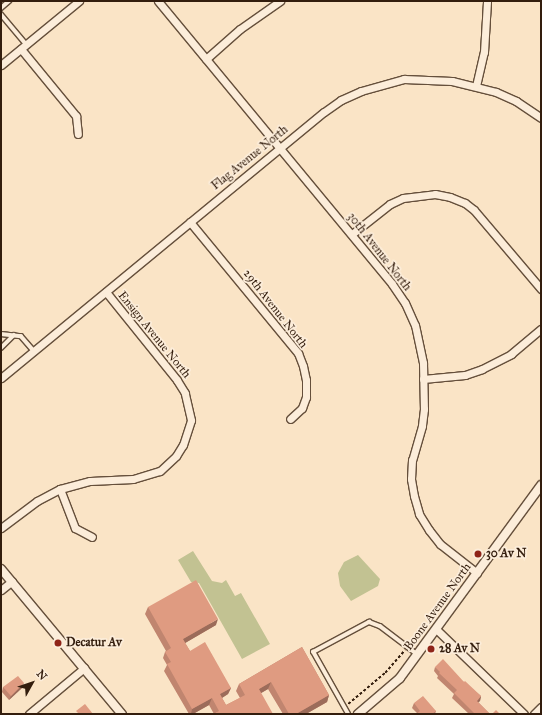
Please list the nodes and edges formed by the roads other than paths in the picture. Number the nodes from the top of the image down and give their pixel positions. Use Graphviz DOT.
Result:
graph roads {
  1 [pos="9,1"];
  2 [pos="79,1"];
  3 [pos="158,1"];
  4 [pos="280,1"];
  5 [pos="487,1"];
  6 [pos="1,8"];
  7 [pos="1,14"];
  8 [pos="24,46"];
  9 [pos="206,59"];
  10 [pos="1,65"];
  11 [pos="476,86"];
  12 [pos="541,118"];
  13 [pos="78,134"];
  14 [pos="280,148"];
  15 [pos="190,222"];
  16 [pos="352,234"];
  17 [pos="541,289"];
  18 [pos="106,292"];
  19 [pos="541,329"];
  20 [pos="1,334"];
  21 [pos="14,335"];
  22 [pos="1,348"];
  23 [pos="34,351"];
  24 [pos="1,378"];
  25 [pos="424,379"];
  26 [pos="290,419"];
  27 [pos="541,485"];
  28 [pos="60,489"];
  29 [pos="1,528"];
  30 [pos="92,537"];
  31 [pos="1,569"];
  32 [pos="477,573"];
  33 [pos="12,581"];
  34 [pos="1,590"];
  35 [pos="436,629"];
  36 [pos="418,654"];
  37 [pos="84,668"];
  38 [pos="541,707"];
  39 [pos="29,714"];
  40 [pos="122,714"];
  41 [pos="348,714"];
  42 [pos="358,714"];
  43 [pos="524,714"];
  44 [pos="534,714"];
  1 -- 6 [label="lane"];
  2 -- 8 [label="street"];
  3 -- 9 [label="street, 30th Avenue North"];
  4 -- 9 [label="street"];
  5 -- 11 [label="street"];
  7 -- 8 [label="lane"];
  8 -- 10 [label="street"];
  8 -- 13 [label="street"];
  9 -- 14 [label="street, 30th Avenue North"];
  11 -- 12 [label="street, Flag Avenue North"];
  11 -- 14 [label="street, Flag Avenue North"];
  14 -- 15 [label="street, Flag Avenue North"];
  14 -- 16 [label="street, 30th Avenue North"];
  15 -- 18 [label="street, Flag Avenue North"];
  15 -- 26 [label="street, 29th Avenue North"];
  16 -- 17 [label="street"];
  16 -- 25 [label="street, 30th Avenue North"];
  18 -- 23 [label="street, Flag Avenue North"];
  18 -- 28 [label="street, Ensign Avenue North"];
  19 -- 25 [label="street"];
  20 -- 21 [label="lane"];
  21 -- 22 [label="lane"];
  21 -- 23 [label="lane"];
  23 -- 24 [label="street, Flag Avenue North"];
  25 -- 32 [label="street, 30th Avenue North"];
  27 -- 32 [label="street, Boone Avenue North"];
  28 -- 29 [label="street, Ensign Avenue North"];
  28 -- 30 [label="street"];
  31 -- 33 [label="street"];
  32 -- 35 [label="street, Boone Avenue North"];
  33 -- 34 [label="street"];
  33 -- 37 [label="street"];
  35 -- 36 [label="street, Boone Avenue North"];
  35 -- 43 [label="street"];
  36 -- 41 [label="lane"];
  36 -- 42 [label="street, Boone Avenue North"];
  37 -- 39 [label="street"];
  37 -- 40 [label="street"];
  38 -- 44 [label="street"];
}
